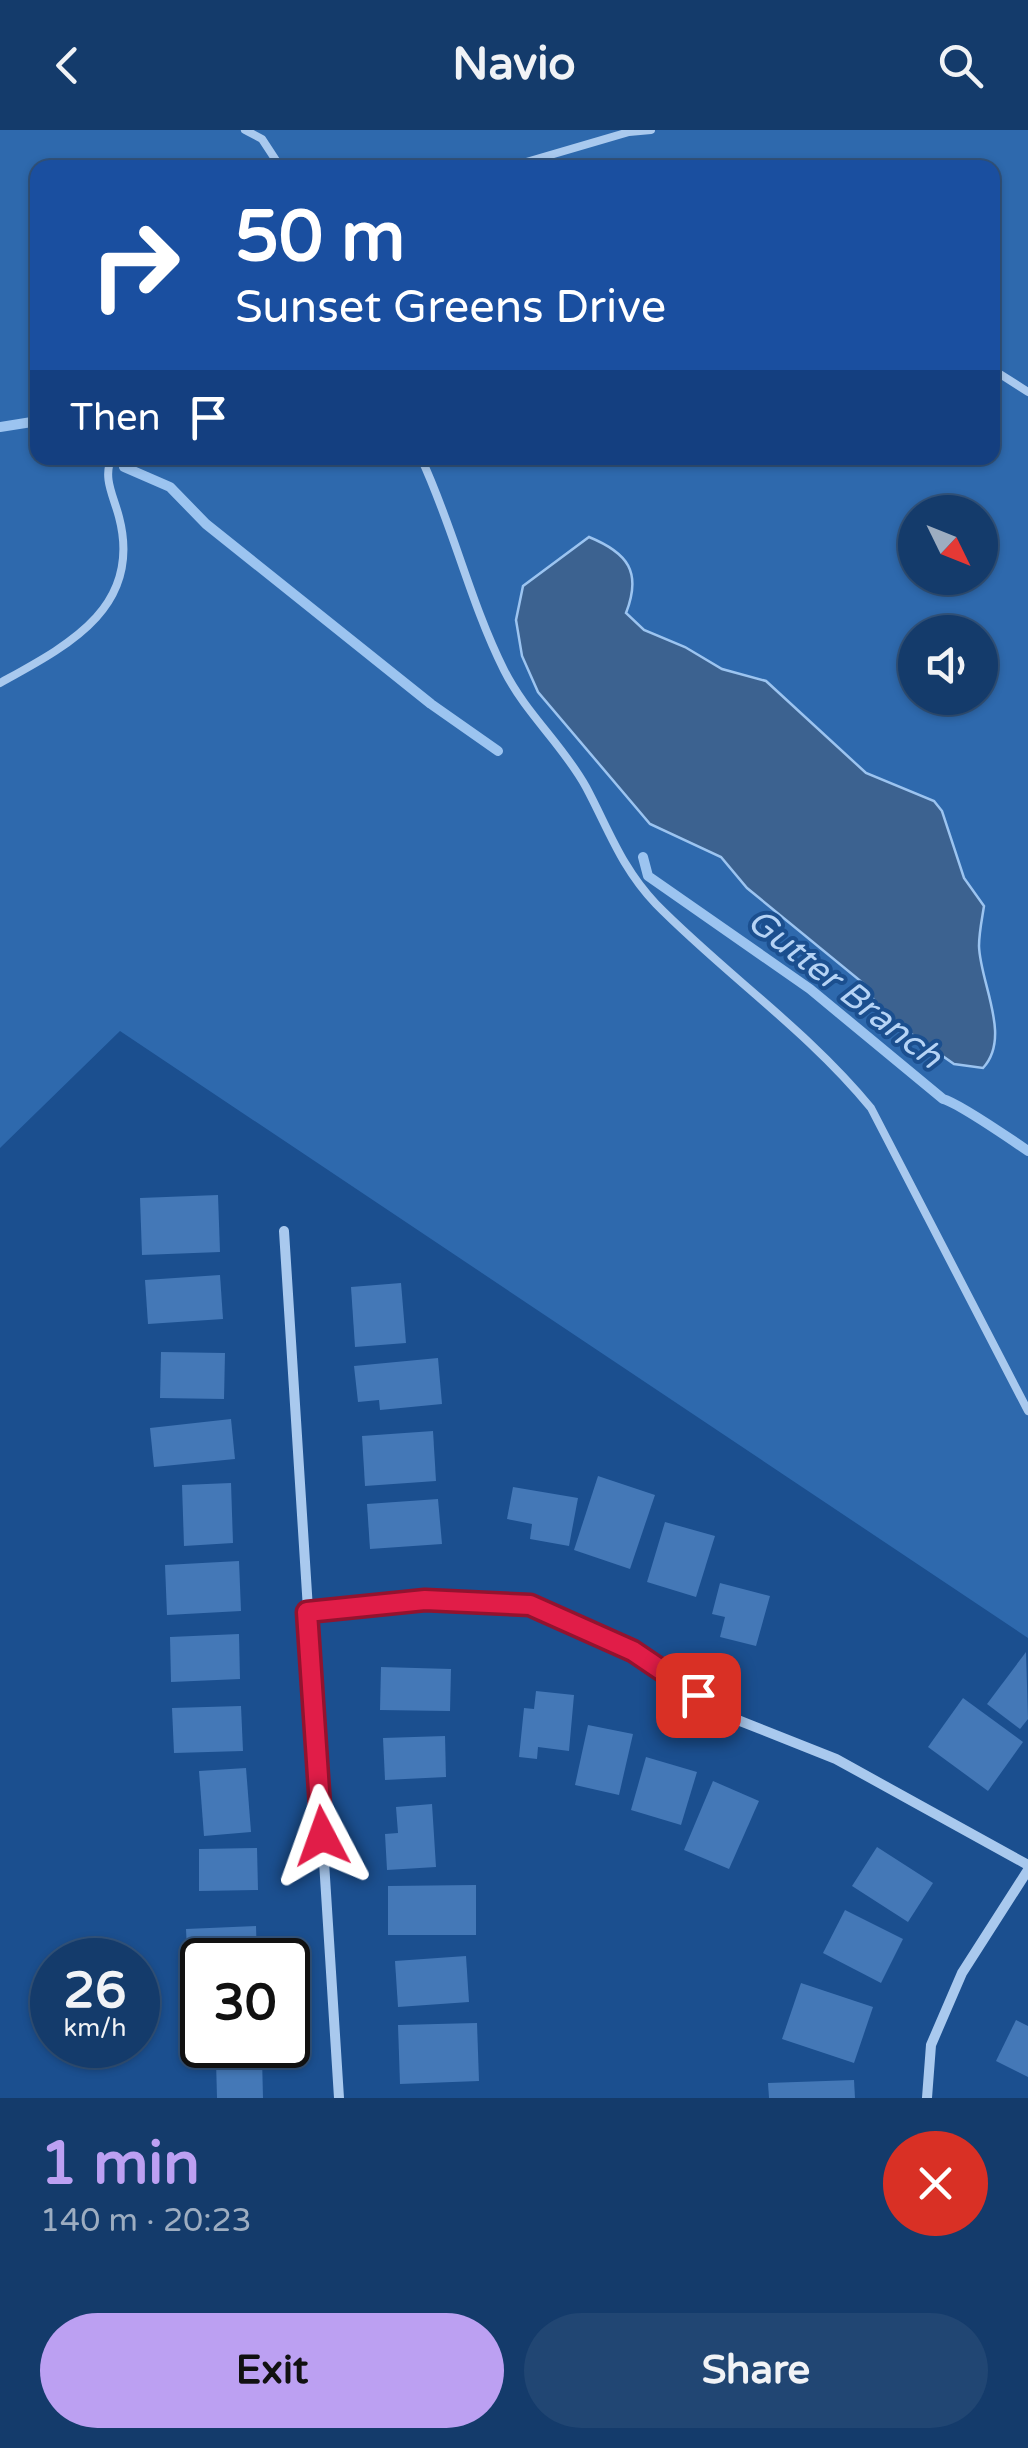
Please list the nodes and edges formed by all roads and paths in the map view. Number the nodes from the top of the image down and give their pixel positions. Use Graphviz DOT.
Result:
graph roads {
  1 [pos="245,130"];
  2 [pos="651,130"];
  3 [pos="276,160"];
  4 [pos="533,160"];
  5 [pos="1000,374"];
  6 [pos="1028,392"];
  7 [pos="111,465"];
  8 [pos="424,465"];
  9 [pos="0,682"];
  10 [pos="284,1230"];
  11 [pos="1028,1412"];
  12 [pos="307,1612"];
  13 [pos="1028,1867"];
  14 [pos="338,2098"];
  15 [pos="927,2098"];
  1 -- 3 [label="lane"];
  2 -- 4 [label="lane"];
  5 -- 6 [label="lane"];
  7 -- 9 [label="lane"];
  8 -- 11 [label="lane"];
  10 -- 12 [label="street"];
  12 -- 13 [label="street"];
  12 -- 14 [label="street"];
  13 -- 15 [label="street"];
}
